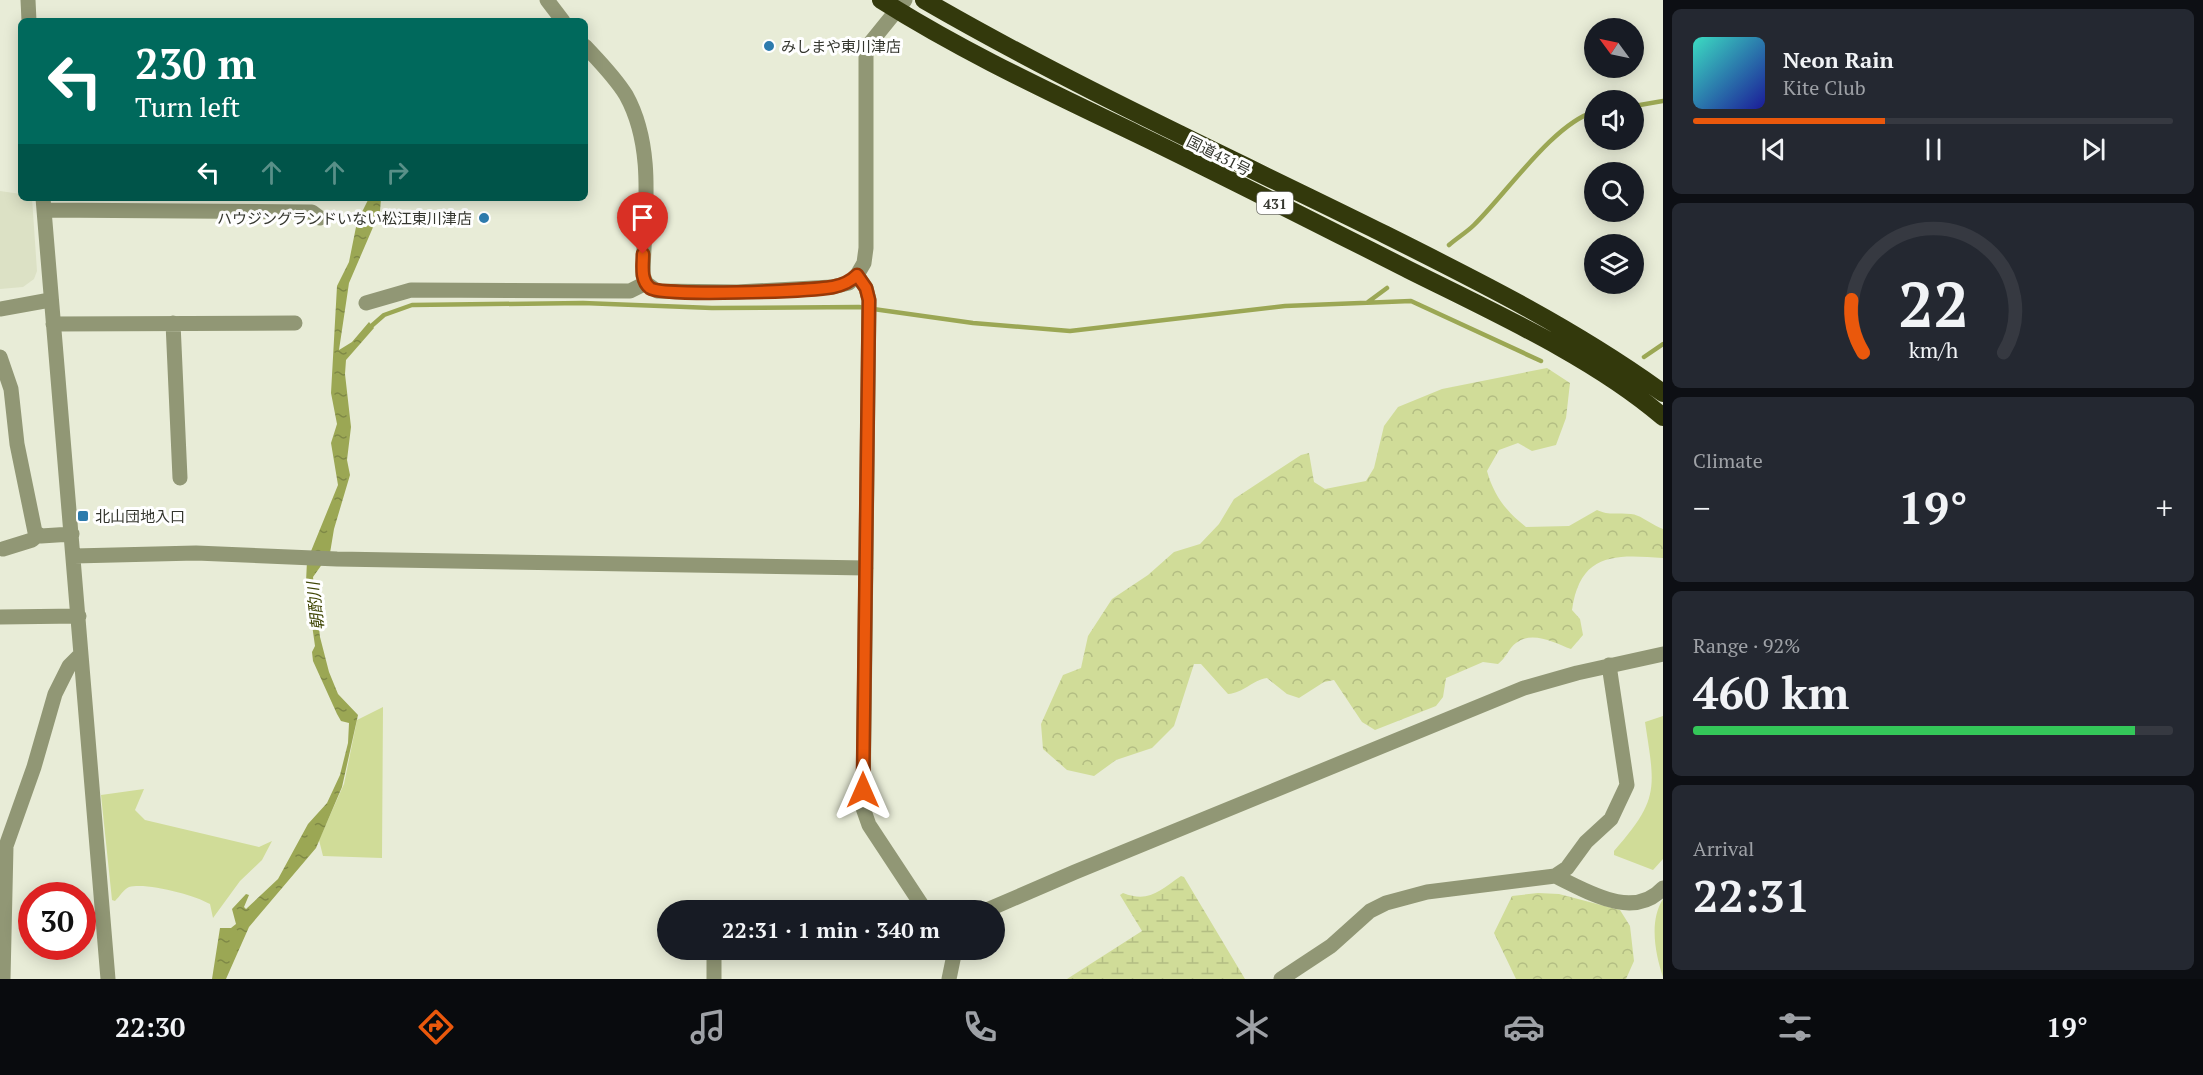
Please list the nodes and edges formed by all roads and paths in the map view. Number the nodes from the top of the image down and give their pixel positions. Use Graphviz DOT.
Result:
graph roads {
  1 [pos="28,0"];
  2 [pos="547,0"];
  3 [pos="881,0"];
  4 [pos="924,0"];
  5 [pos="901,5"];
  6 [pos="29,18"];
  7 [pos="561,18"];
  8 [pos="588,50"];
  9 [pos="43,204"];
  10 [pos="320,218"];
  11 [pos="857,275"];
  12 [pos="646,283"];
  13 [pos="50,300"];
  14 [pos="366,303"];
  15 [pos="0,309"];
  16 [pos="295,322"];
  17 [pos="173,323"];
  18 [pos="52,324"];
  19 [pos="0,357"];
  20 [pos="1663,393"];
  21 [pos="1663,417"];
  22 [pos="180,478"];
  23 [pos="72,534"];
  24 [pos="38,535"];
  25 [pos="3,549"];
  26 [pos="74,556"];
  27 [pos="866,568"];
  28 [pos="78,616"];
  29 [pos="0,617"];
  30 [pos="81,654"];
  31 [pos="1663,654"];
  32 [pos="1609,665"];
  33 [pos="1555,876"];
  34 [pos="1663,888"];
  35 [pos="918,900"];
  36 [pos="1005,902"];
  37 [pos="714,960"];
  38 [pos="953,960"];
  39 [pos="3,979"];
  40 [pos="108,979"];
  41 [pos="714,979"];
  42 [pos="949,979"];
  43 [pos="1281,979"];
  1 -- 6 [label="street"];
  2 -- 7 [label="street"];
  3 -- 5 [label="highway, 国道431号 / 431"];
  4 -- 20 [label="highway, 国道431号 / 431"];
  5 -- 11 [label="street"];
  5 -- 21 [label="highway, 国道431号 / 431"];
  8 -- 12 [label="street"];
  9 -- 10 [label="street"];
  9 -- 13 [label="street"];
  11 -- 12 [label="street"];
  11 -- 27 [label="street"];
  12 -- 14 [label="street"];
  13 -- 15 [label="street"];
  13 -- 18 [label="street"];
  16 -- 17 [label="street"];
  17 -- 18 [label="street"];
  17 -- 22 [label="street"];
  18 -- 23 [label="street"];
  19 -- 24 [label="street"];
  23 -- 24 [label="street"];
  23 -- 26 [label="street"];
  24 -- 25 [label="street"];
  26 -- 27 [label="street"];
  26 -- 28 [label="street"];
  27 -- 35 [label="street"];
  28 -- 29 [label="street"];
  28 -- 30 [label="street"];
  30 -- 39 [label="street"];
  30 -- 40 [label="street"];
  31 -- 32 [label="street"];
  32 -- 33 [label="street"];
  32 -- 36 [label="street"];
  33 -- 34 [label="street"];
  33 -- 43 [label="street"];
  37 -- 41 [label="street"];
  38 -- 42 [label="street"];
}
